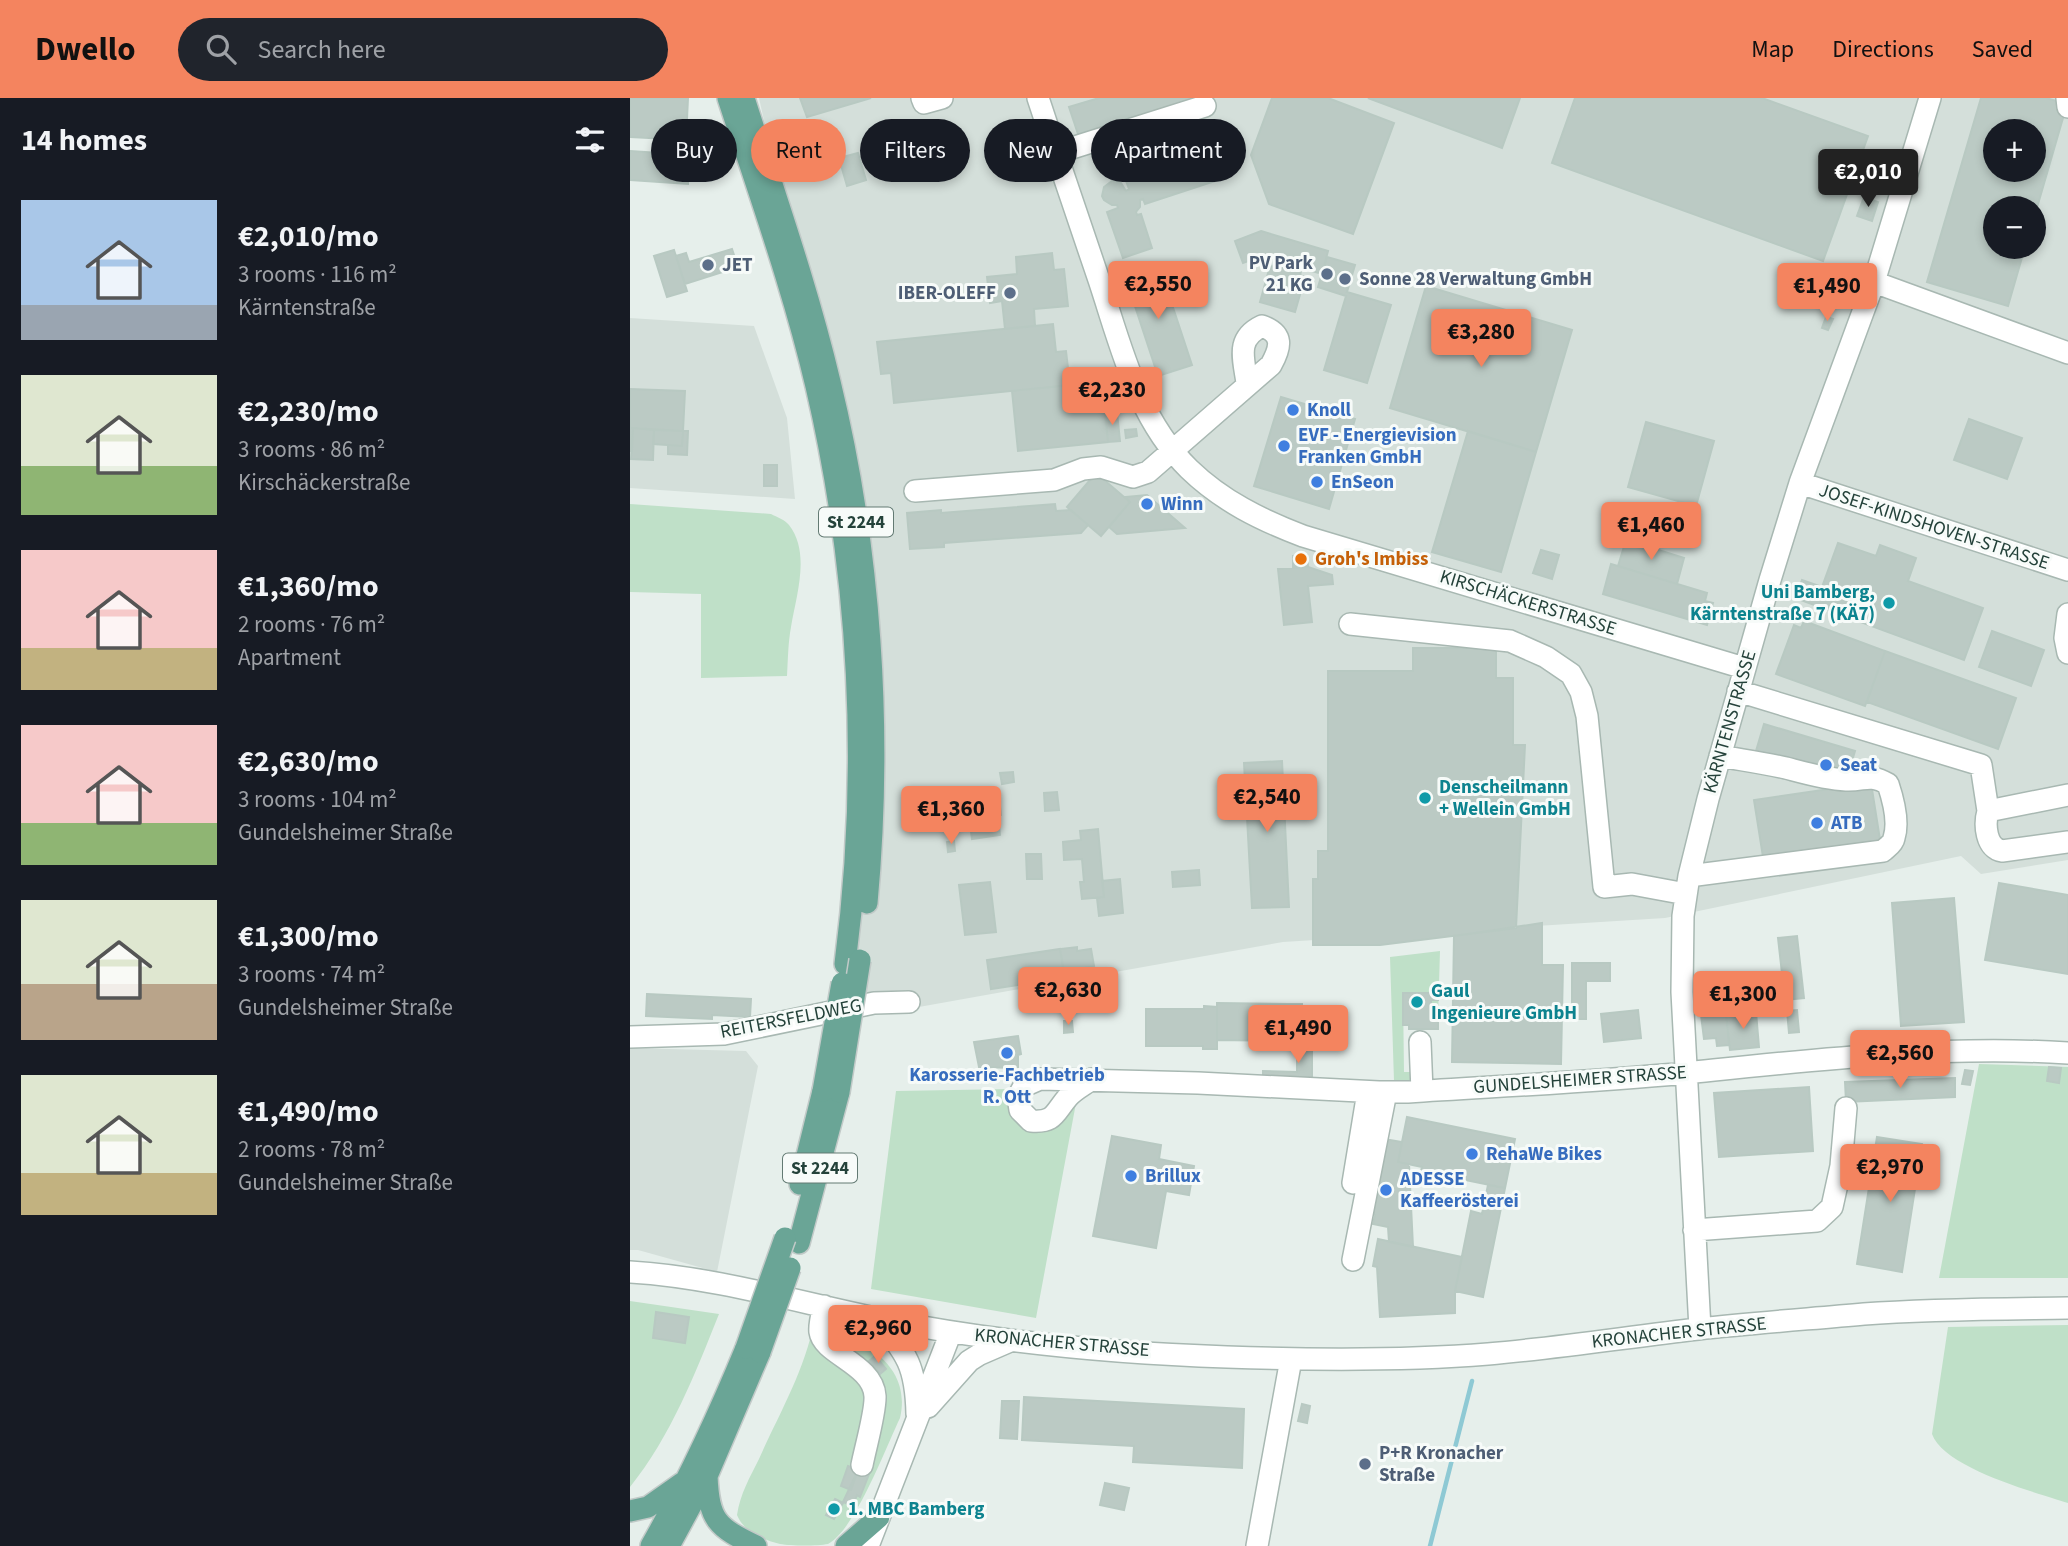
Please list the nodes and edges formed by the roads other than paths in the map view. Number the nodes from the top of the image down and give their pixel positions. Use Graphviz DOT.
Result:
graph roads {
  1 [pos="727,98"];
  2 [pos="744,98"];
  3 [pos="922,98"];
  4 [pos="942,98"];
  5 [pos="1038,98"];
  6 [pos="1930,98"];
  7 [pos="2067,98"];
  8 [pos="1205,106"];
  9 [pos="2068,107"];
  10 [pos="1045,119"];
  11 [pos="1077,146"];
  12 [pos="1066,182"];
  13 [pos="1874,282"];
  14 [pos="2068,353"];
  15 [pos="1247,383"];
  16 [pos="1173,451"];
  17 [pos="1800,484"];
  18 [pos="915,491"];
  19 [pos="2068,570"];
  20 [pos="2068,614"];
  21 [pos="1350,624"];
  22 [pos="2068,653"];
  23 [pos="1744,668"];
  24 [pos="1738,691"];
  25 [pos="1720,756"];
  26 [pos="2068,795"];
  27 [pos="1988,811"];
  28 [pos="2068,842"];
  29 [pos="1688,885"];
  30 [pos="853,962"];
  31 [pos="909,1002"];
  32 [pos="630,1037"];
  33 [pos="1420,1042"];
  34 [pos="2068,1053"];
  35 [pos="1687,1073"];
  36 [pos="1092,1079"];
  37 [pos="1422,1091"];
  38 [pos="1377,1092"];
  39 [pos="1846,1108"];
  40 [pos="1353,1183"];
  41 [pos="1694,1230"];
  42 [pos="1353,1259"];
  43 [pos="630,1272"];
  44 [pos="824,1306"];
  45 [pos="2068,1308"];
  46 [pos="877,1319"];
  47 [pos="1700,1329"];
  48 [pos="951,1332"];
  49 [pos="1011,1341"];
  50 [pos="1291,1359"];
  51 [pos="917,1420"];
  52 [pos="862,1465"];
  53 [pos="696,1478"];
  54 [pos="630,1511"];
  55 [pos="879,1517"];
  56 [pos="651,1546"];
  57 [pos="669,1546"];
  58 [pos="756,1546"];
  59 [pos="846,1546"];
  60 [pos="868,1546"];
  61 [pos="1257,1546"];
  1 -- 30 [label="main road, St 2244"];
  2 -- 30 [label="main road, St 2244"];
  3 -- 4 [label="street"];
  5 -- 10 [label="street, KIRSCHÄCKERSTRASSE"];
  6 -- 13 [label="street, KÄRNTENSTRASSE"];
  7 -- 9 [label="street"];
  8 -- 11 [label="street"];
  12 -- 16 [label="street, KIRSCHÄCKERSTRASSE"];
  13 -- 14 [label="street"];
  13 -- 17 [label="street, KÄRNTENSTRASSE"];
  15 -- 16 [label="street"];
  16 -- 18 [label="street"];
  16 -- 23 [label="street, KIRSCHÄCKERSTRASSE"];
  17 -- 19 [label="street, JOSEF-KINDSHOVEN-STRASSE"];
  17 -- 23 [label="street, KÄRNTENSTRASSE"];
  20 -- 22 [label="street"];
  21 -- 29 [label="street"];
  23 -- 24 [label="street, KÄRNTENSTRASSE"];
  24 -- 25 [label="street, KÄRNTENSTRASSE"];
  24 -- 27 [label="street"];
  25 -- 29 [label="street, KÄRNTENSTRASSE"];
  25 -- 29 [label="street"];
  26 -- 27 [label="street"];
  27 -- 28 [label="street"];
  29 -- 35 [label="street, KÄRNTENSTRASSE"];
  30 -- 53 [label="main road, St 2244, bridge"];
  31 -- 32 [label="street, REITERSFELDWEG"];
  33 -- 37 [label="street"];
  34 -- 35 [label="street, GUNDELSHEIMER STRASSE"];
  35 -- 37 [label="street, GUNDELSHEIMER STRASSE"];
  35 -- 41 [label="street, KÄRNTENSTRASSE"];
  36 -- 38 [label="street, GUNDELSHEIMER STRASSE"];
  37 -- 38 [label="street, GUNDELSHEIMER STRASSE"];
  38 -- 40 [label="street"];
  38 -- 42 [label="street"];
  39 -- 41 [label="street"];
  41 -- 47 [label="street, KÄRNTENSTRASSE"];
  43 -- 44 [label="street, KRONACHER STRASSE"];
  44 -- 46 [label="street, KRONACHER STRASSE"];
  44 -- 52 [label="street"];
  45 -- 47 [label="street, KRONACHER STRASSE"];
  46 -- 48 [label="street, KRONACHER STRASSE"];
  46 -- 51 [label="street"];
  47 -- 50 [label="street, KRONACHER STRASSE"];
  48 -- 49 [label="street, KRONACHER STRASSE"];
  48 -- 51 [label="street"];
  49 -- 50 [label="street, KRONACHER STRASSE"];
  49 -- 51 [label="street"];
  50 -- 61 [label="street"];
  51 -- 55 [label="street"];
  53 -- 54 [label="main road"];
  53 -- 56 [label="main road, St 2244"];
  53 -- 57 [label="main road, St 2244"];
  53 -- 58 [label="main road"];
  55 -- 59 [label="main road"];
  55 -- 60 [label="street"];
}
